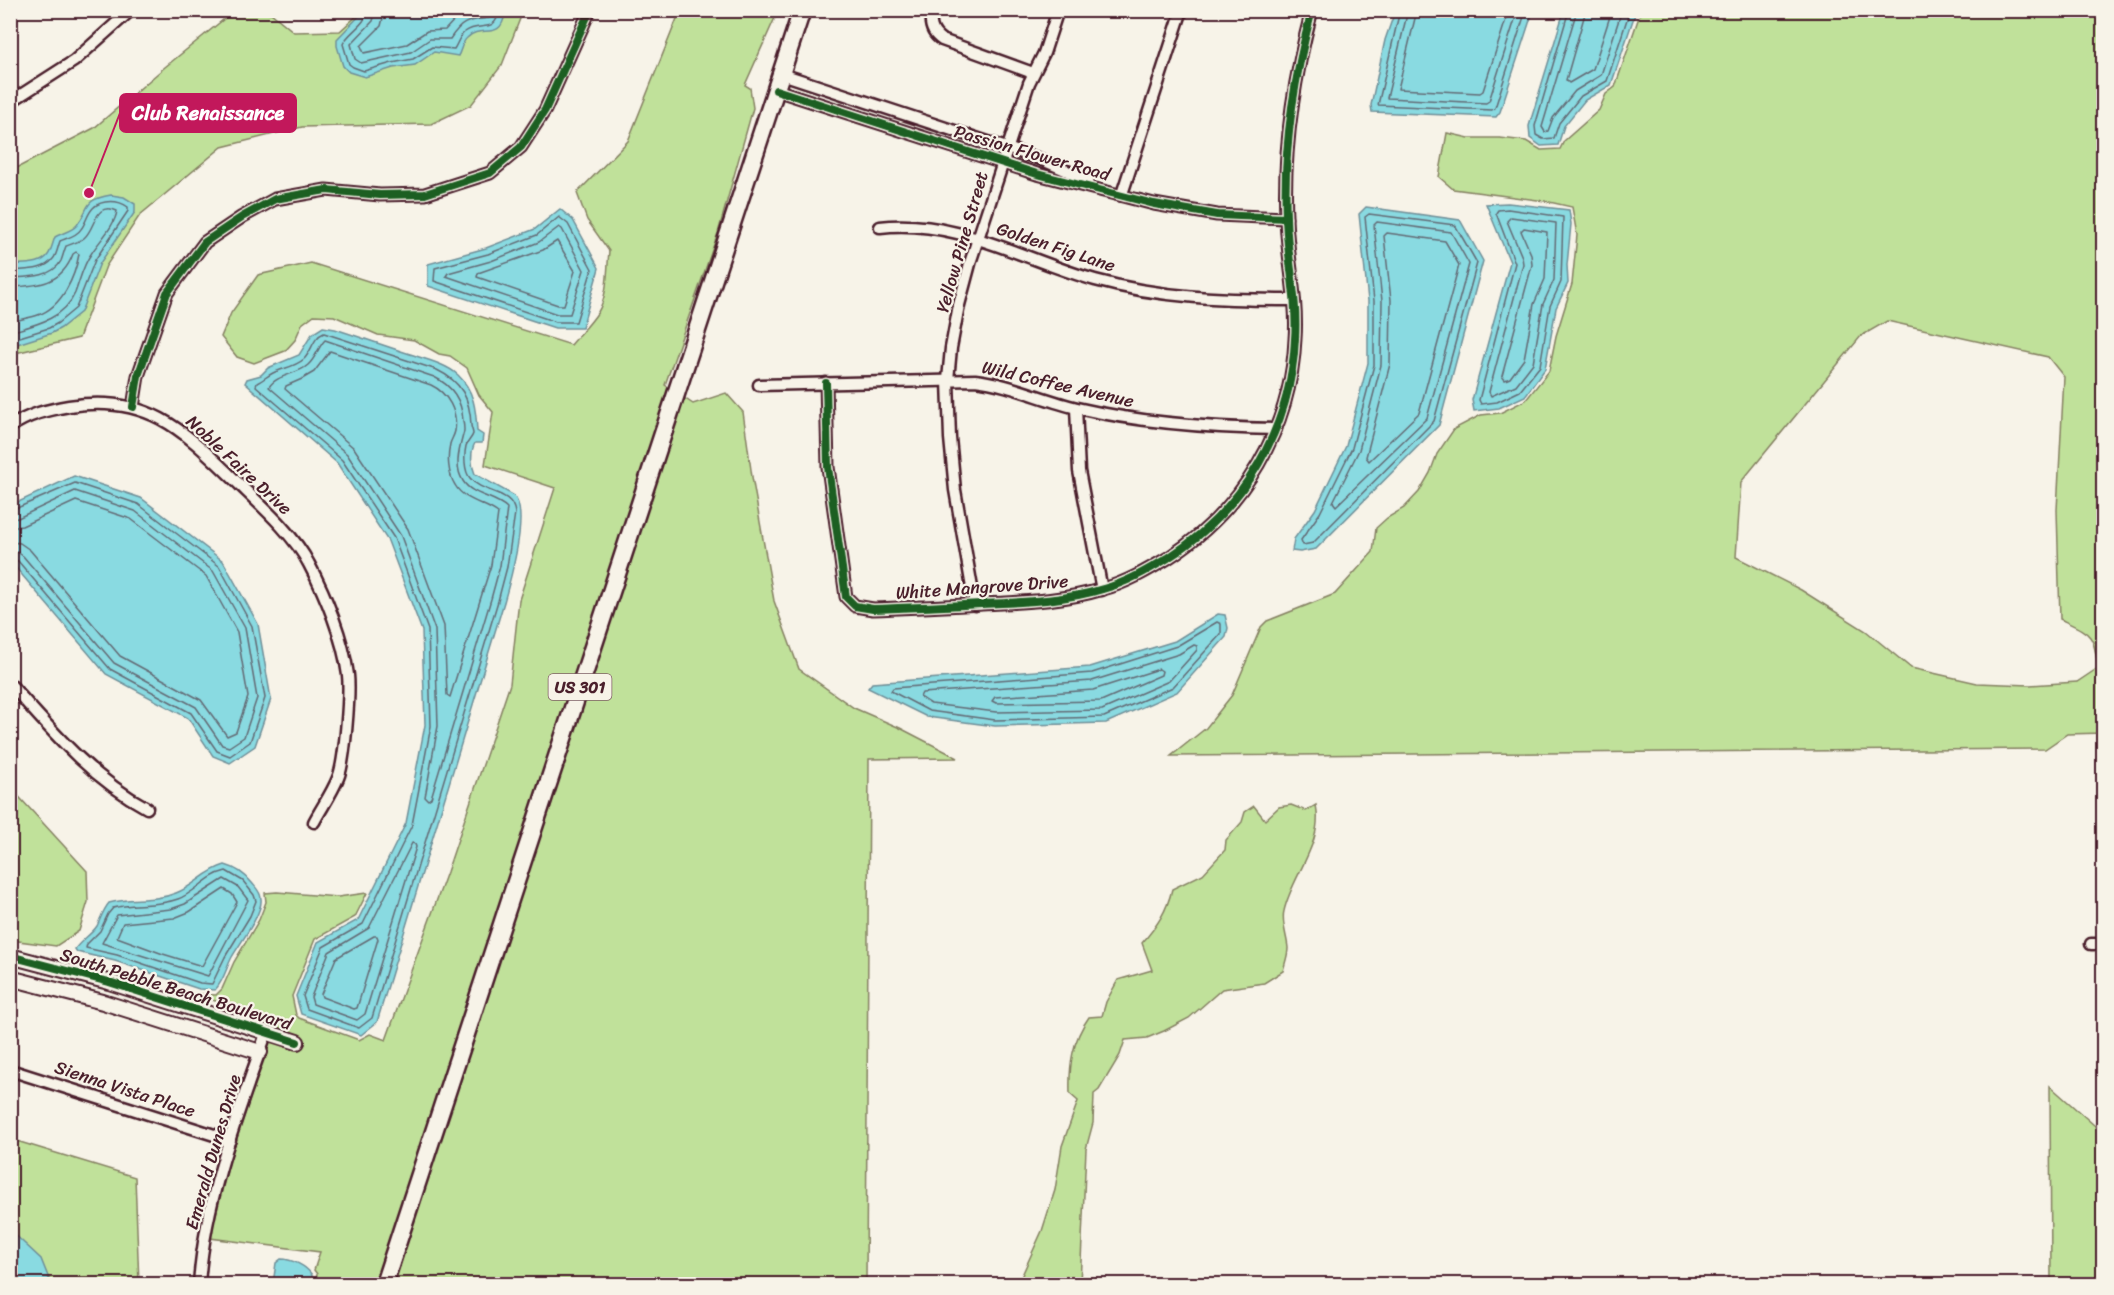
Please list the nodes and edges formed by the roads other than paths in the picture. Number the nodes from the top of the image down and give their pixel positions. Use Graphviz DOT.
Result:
graph roads {
  1 [pos="131,10"];
  2 [pos="590,10"];
  3 [pos="802,10"];
  4 [pos="932,10"];
  5 [pos="1058,10"];
  6 [pos="1182,10"];
  7 [pos="1312,10"];
  8 [pos="1033,73"];
  9 [pos="779,82"];
  10 [pos="12,99"];
  11 [pos="1007,148"];
  12 [pos="1003,163"];
  13 [pos="1122,194"];
  14 [pos="1286,218"];
  15 [pos="880,227"];
  16 [pos="978,239"];
  17 [pos="1294,300"];
  18 [pos="948,380"];
  19 [pos="826,383"];
  20 [pos="759,385"];
  21 [pos="133,407"];
  22 [pos="1076,408"];
  23 [pos="10,427"];
  24 [pos="1276,429"];
  25 [pos="1102,590"];
  26 [pos="975,604"];
  27 [pos="10,684"];
  28 [pos="147,808"];
  29 [pos="314,822"];
  30 [pos="2091,944"];
  31 [pos="2103,944"];
  32 [pos="10,956"];
  33 [pos="10,978"];
  34 [pos="267,1031"];
  35 [pos="297,1042"];
  36 [pos="260,1052"];
  37 [pos="10,1070"];
  38 [pos="230,1140"];
  39 [pos="199,1284"];
  40 [pos="384,1284"];
  1 -- 10 [label="street"];
  2 -- 21 [label="street"];
  3 -- 9 [label="main road, US 301"];
  4 -- 8 [label="street"];
  5 -- 8 [label="street, Yellow Pine Street"];
  6 -- 13 [label="street"];
  7 -- 14 [label="street, White Mangrove Drive"];
  8 -- 11 [label="street, Yellow Pine Street"];
  9 -- 11 [label="street, Passion Flower Road"];
  9 -- 12 [label="street, Passion Flower Road"];
  9 -- 40 [label="main road, US 301"];
  11 -- 12 [label="street, Yellow Pine Street"];
  11 -- 13 [label="street, Passion Flower Road"];
  12 -- 13 [label="street, Passion Flower Road"];
  12 -- 16 [label="street, Yellow Pine Street"];
  13 -- 14 [label="street, Passion Flower Road"];
  14 -- 17 [label="street, White Mangrove Drive"];
  15 -- 16 [label="street, Golden Fig Lane"];
  16 -- 17 [label="street, Golden Fig Lane"];
  16 -- 18 [label="street, Yellow Pine Street"];
  17 -- 24 [label="street, White Mangrove Drive"];
  18 -- 19 [label="street, Wild Coffee Avenue"];
  18 -- 22 [label="street, Wild Coffee Avenue"];
  18 -- 26 [label="street, Yellow Pine Street"];
  19 -- 20 [label="street, Wild Coffee Avenue"];
  19 -- 26 [label="street, White Mangrove Drive"];
  21 -- 23 [label="street, Noble Faire Drive"];
  21 -- 29 [label="street, Noble Faire Drive"];
  22 -- 24 [label="street, Wild Coffee Avenue"];
  22 -- 25 [label="street"];
  24 -- 25 [label="street, White Mangrove Drive"];
  25 -- 26 [label="street, White Mangrove Drive"];
  27 -- 28 [label="street"];
  30 -- 31 [label="street"];
  32 -- 34 [label="street, South Pebble Beach Boulevard"];
  33 -- 36 [label="street, South Pebble Beach Boulevard"];
  34 -- 35 [label="street, South Pebble Beach Boulevard"];
  34 -- 36 [label="street, Emerald Dunes Drive"];
  36 -- 38 [label="street, Emerald Dunes Drive"];
  37 -- 38 [label="street, Sienna Vista Place"];
  38 -- 39 [label="street, Emerald Dunes Drive"];
}
